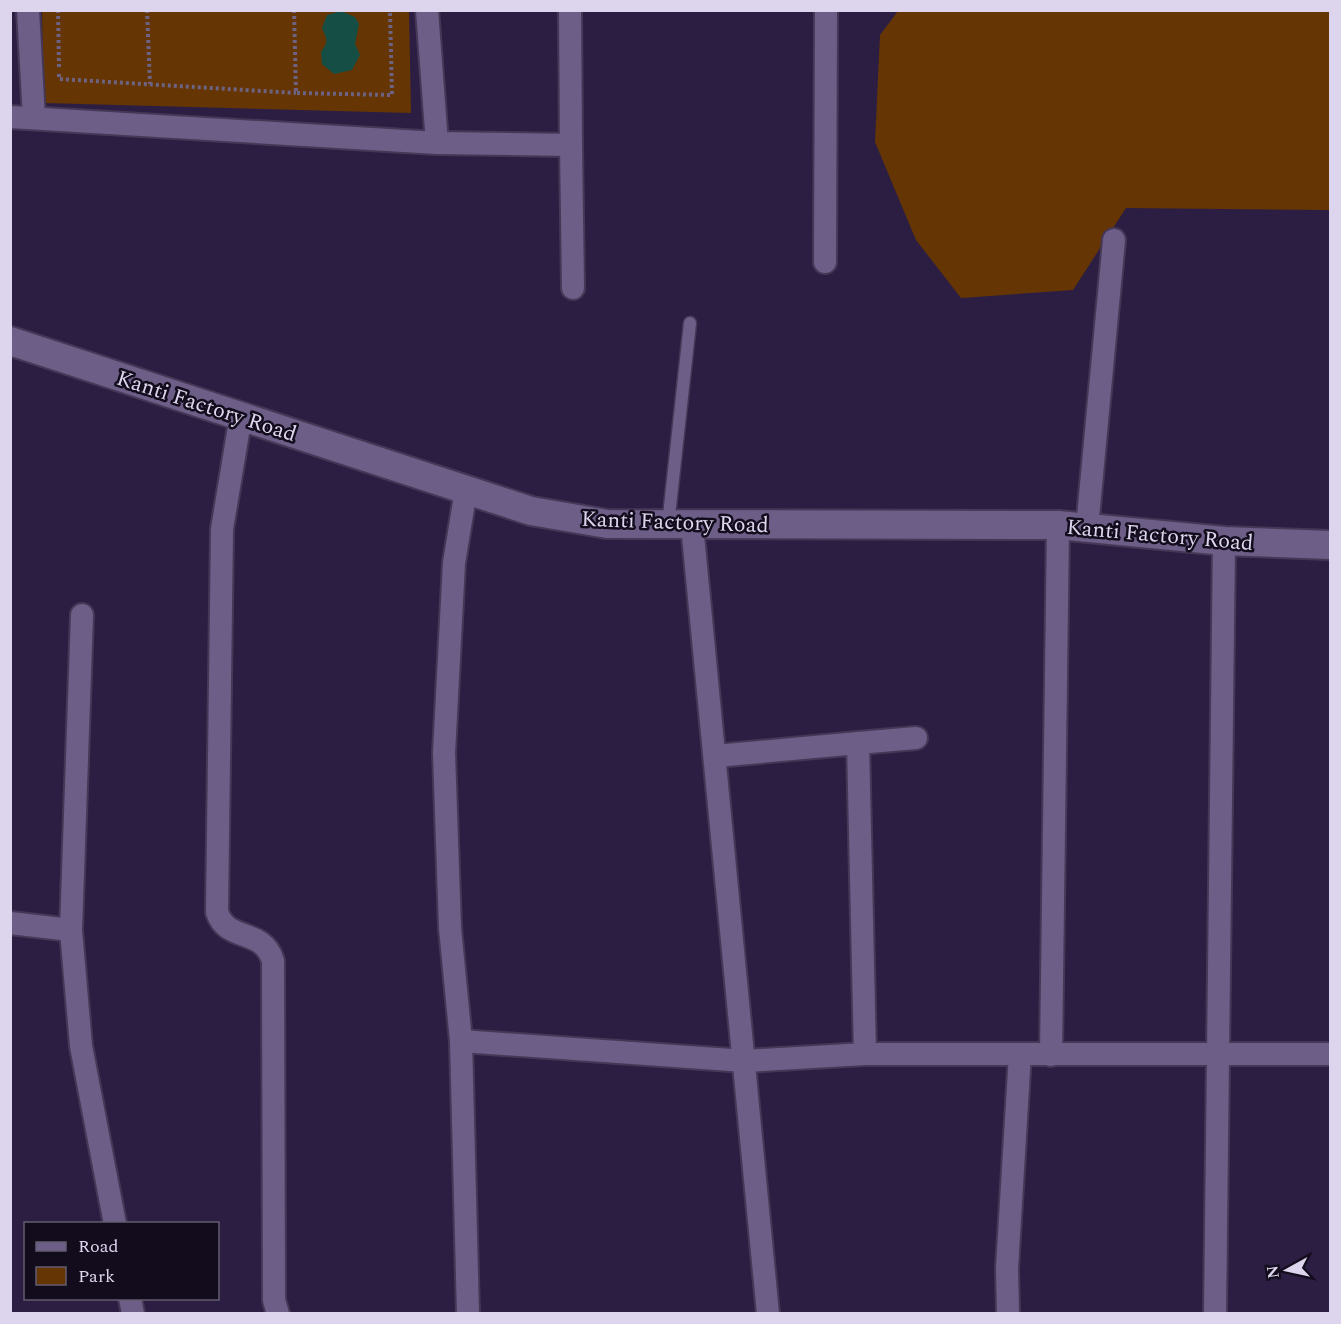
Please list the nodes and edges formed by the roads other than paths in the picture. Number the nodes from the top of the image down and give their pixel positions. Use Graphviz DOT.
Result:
graph roads {
  1 [pos="28,10"];
  2 [pos="427,10"];
  3 [pos="570,10"];
  4 [pos="826,10"];
  5 [pos="10,117"];
  6 [pos="34,118"];
  7 [pos="437,143"];
  8 [pos="571,146"];
  9 [pos="1114,240"];
  10 [pos="825,262"];
  11 [pos="573,288"];
  12 [pos="690,323"];
  13 [pos="10,341"];
  14 [pos="241,415"];
  15 [pos="466,490"];
  16 [pos="680,525"];
  17 [pos="1058,525"];
  18 [pos="1087,528"];
  19 [pos="1224,541"];
  20 [pos="1330,545"];
  21 [pos="82,615"];
  22 [pos="916,738"];
  23 [pos="858,743"];
  24 [pos="716,756"];
  25 [pos="10,923"];
  26 [pos="71,930"];
  27 [pos="461,1041"];
  28 [pos="1218,1053"];
  29 [pos="865,1054"];
  30 [pos="1020,1054"];
  31 [pos="1330,1054"];
  32 [pos="1051,1055"];
  33 [pos="745,1061"];
  34 [pos="115,1222"];
  35 [pos="464,1313"];
  36 [pos="279,1314"];
  37 [pos="768,1314"];
  38 [pos="1008,1314"];
  39 [pos="1215,1314"];
  1 -- 6 [label="street"];
  2 -- 7 [label="street"];
  3 -- 8 [label="street"];
  4 -- 10 [label="street"];
  5 -- 6 [label="street"];
  6 -- 7 [label="street"];
  7 -- 8 [label="street"];
  8 -- 11 [label="street"];
  9 -- 18 [label="street"];
  12 -- 16 [label="lane"];
  13 -- 14 [label="street, Kanti Factory Road"];
  14 -- 15 [label="street, Kanti Factory Road"];
  14 -- 36 [label="street"];
  15 -- 16 [label="street, Kanti Factory Road"];
  15 -- 27 [label="street"];
  16 -- 17 [label="street, Kanti Factory Road"];
  16 -- 24 [label="street"];
  17 -- 18 [label="street, Kanti Factory Road"];
  17 -- 32 [label="street"];
  18 -- 19 [label="street, Kanti Factory Road"];
  19 -- 20 [label="street, Kanti Factory Road"];
  19 -- 28 [label="street"];
  21 -- 26 [label="street"];
  22 -- 23 [label="street"];
  23 -- 24 [label="street"];
  23 -- 29 [label="street"];
  24 -- 33 [label="street"];
  25 -- 26 [label="street"];
  26 -- 34 [label="street"];
  27 -- 33 [label="street"];
  27 -- 35 [label="street"];
  28 -- 31 [label="street"];
  28 -- 32 [label="street"];
  28 -- 39 [label="street"];
  29 -- 30 [label="street"];
  29 -- 33 [label="street"];
  30 -- 32 [label="street"];
  30 -- 38 [label="street"];
  33 -- 37 [label="street"];
}
